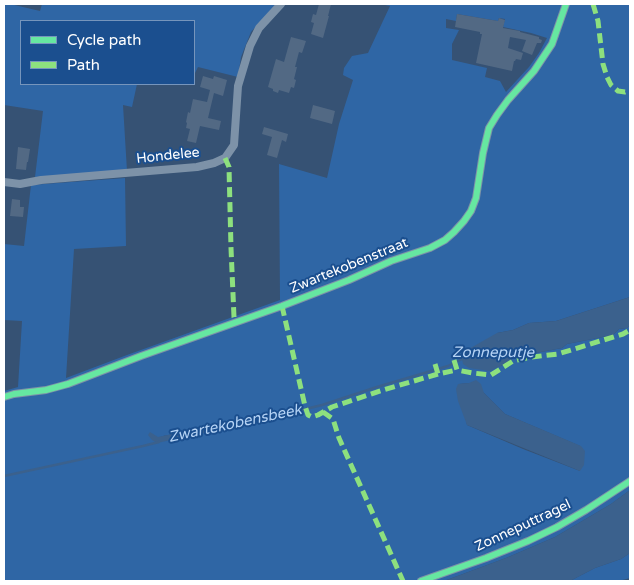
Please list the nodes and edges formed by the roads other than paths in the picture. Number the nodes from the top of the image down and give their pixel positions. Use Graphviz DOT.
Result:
graph roads {
  1 [pos="281,4"];
  2 [pos="566,4"];
  3 [pos="4,182"];
  4 [pos="4,398"];
  5 [pos="630,481"];
  6 [pos="421,581"];
  1 -- 3 [label="street, Hondelee"];
  2 -- 4 [label="street, Zwartekobenstraat"];
  5 -- 6 [label="street, Zonneputtragel"];
}
